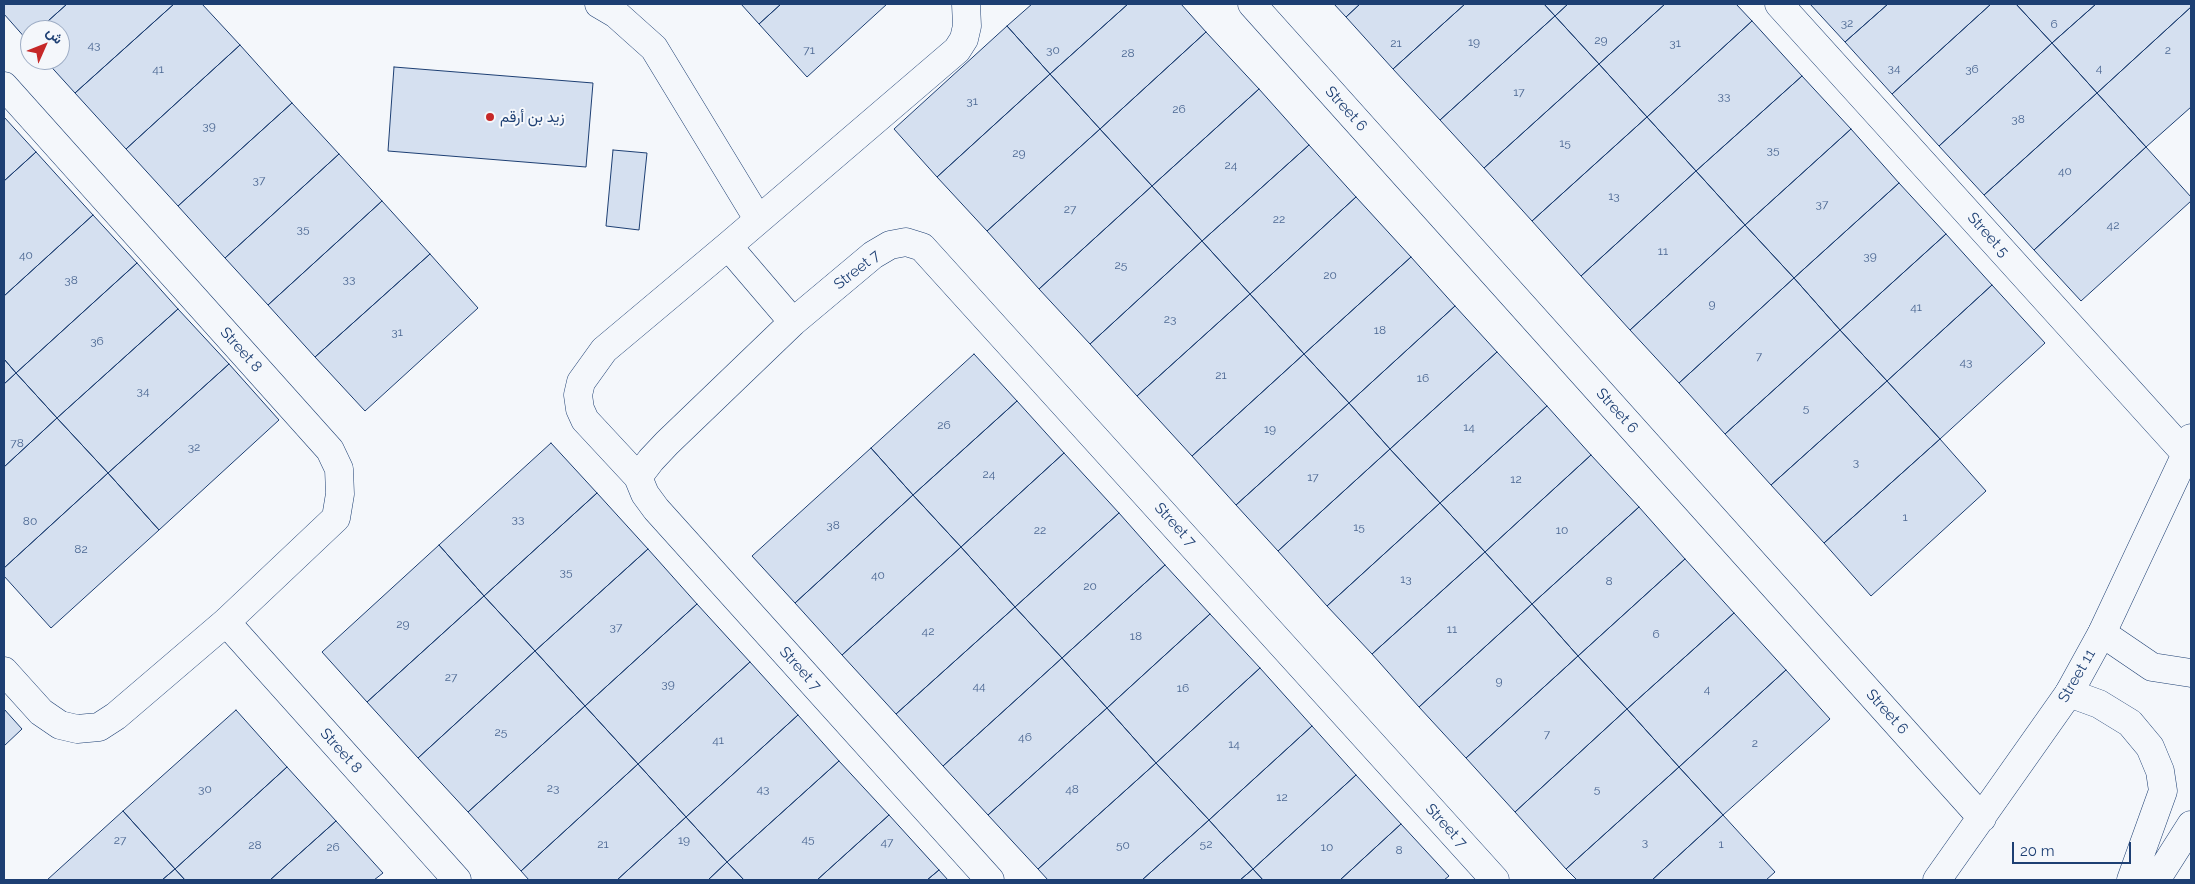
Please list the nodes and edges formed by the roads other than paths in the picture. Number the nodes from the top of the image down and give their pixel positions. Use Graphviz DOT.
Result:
graph roads {
  1 [pos="600,4"];
  2 [pos="966,4"];
  3 [pos="1252,4"];
  4 [pos="1779,4"];
  5 [pos="4,86"];
  6 [pos="758,219"];
  7 [pos="728,246"];
  8 [pos="793,322"];
  9 [pos="2188,446"];
  10 [pos="638,477"];
  11 [pos="226,622"];
  12 [pos="2102,632"];
  13 [pos="4,671"];
  14 [pos="2191,673"];
  15 [pos="2070,693"];
  16 [pos="1982,818"];
  17 [pos="2191,825"];
  18 [pos="457,880"];
  19 [pos="990,880"];
  20 [pos="1495,880"];
  21 [pos="1937,880"];
  22 [pos="2131,880"];
  23 [pos="2156,880"];
  1 -- 6 [label="street"];
  2 -- 6 [label="street"];
  3 -- 16 [label="street, Street 6"];
  4 -- 9 [label="street, Street 5"];
  5 -- 11 [label="street, Street 8"];
  6 -- 7 [label="street"];
  7 -- 8 [label="street"];
  7 -- 10 [label="street"];
  8 -- 10 [label="street, Street 7"];
  8 -- 20 [label="street, Street 7"];
  9 -- 12 [label="street, Street 11"];
  10 -- 19 [label="street, Street 7"];
  11 -- 13 [label="street, Street 8"];
  11 -- 18 [label="street, Street 8"];
  12 -- 14 [label="street"];
  12 -- 15 [label="street, Street 11"];
  15 -- 16 [label="street, Street 11"];
  15 -- 22 [label="street"];
  16 -- 21 [label="street, Street 11"];
  17 -- 23 [label="street"];
}
